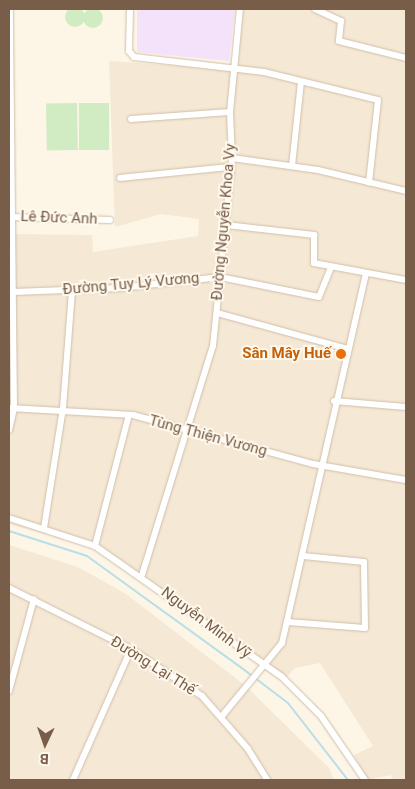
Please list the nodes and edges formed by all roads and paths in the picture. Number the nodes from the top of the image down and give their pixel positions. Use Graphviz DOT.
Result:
graph roads {
  1 [pos="10,9"];
  2 [pos="130,9"];
  3 [pos="240,9"];
  4 [pos="315,9"];
  5 [pos="10,39"];
  6 [pos="406,58"];
  7 [pos="233,67"];
  8 [pos="301,82"];
  9 [pos="230,112"];
  10 [pos="131,119"];
  11 [pos="232,158"];
  12 [pos="292,166"];
  13 [pos="228,167"];
  14 [pos="120,178"];
  15 [pos="369,184"];
  16 [pos="406,190"];
  17 [pos="11,217"];
  18 [pos="110,220"];
  19 [pos="226,225"];
  20 [pos="331,268"];
  21 [pos="366,273"];
  22 [pos="220,277"];
  23 [pos="406,280"];
  24 [pos="72,290"];
  25 [pos="13,292"];
  26 [pos="217,313"];
  27 [pos="348,349"];
  28 [pos="334,401"];
  29 [pos="406,407"];
  30 [pos="11,408"];
  31 [pos="63,408"];
  32 [pos="129,414"];
  33 [pos="9,430"];
  34 [pos="185,430"];
  35 [pos="322,466"];
  36 [pos="406,480"];
  37 [pos="9,518"];
  38 [pos="44,528"];
  39 [pos="95,546"];
  40 [pos="302,556"];
  41 [pos="142,575"];
  42 [pos="9,588"];
  43 [pos="34,599"];
  44 [pos="288,622"];
  45 [pos="131,649"];
  46 [pos="265,667"];
  47 [pos="9,692"];
  48 [pos="222,716"];
  49 [pos="73,780"];
  50 [pos="267,780"];
  51 [pos="365,780"];
  1 -- 5 [label="street"];
  2 -- 7 [label="street"];
  3 -- 7 [label="street, Đường Nguyễn Khoa Vy"];
  4 -- 6 [label="street"];
  5 -- 17 [label="street"];
  7 -- 8 [label="street"];
  7 -- 9 [label="street, Đường Nguyễn Khoa Vy"];
  8 -- 12 [label="street"];
  8 -- 15 [label="street"];
  9 -- 10 [label="street"];
  9 -- 11 [label="street, Đường Nguyễn Khoa Vy"];
  11 -- 12 [label="street"];
  11 -- 13 [label="street, Đường Nguyễn Khoa Vy"];
  12 -- 15 [label="street"];
  13 -- 14 [label="street"];
  13 -- 19 [label="street, Đường Nguyễn Khoa Vy"];
  15 -- 16 [label="street"];
  17 -- 18 [label="street, Lê Đức Anh"];
  17 -- 25 [label="street"];
  19 -- 20 [label="street"];
  19 -- 22 [label="street, Đường Nguyễn Khoa Vy"];
  20 -- 21 [label="street"];
  20 -- 22 [label="street, Đường Tuy Lý Vương"];
  21 -- 23 [label="street"];
  21 -- 27 [label="street"];
  22 -- 24 [label="street, Đường Tuy Lý Vương"];
  22 -- 26 [label="street, Đường Nguyễn Khoa Vy"];
  24 -- 25 [label="street, Đường Tuy Lý Vương"];
  24 -- 31 [label="street"];
  25 -- 30 [label="street"];
  26 -- 27 [label="street"];
  26 -- 34 [label="street, Đường Nguyễn Khoa Vy"];
  27 -- 28 [label="street"];
  28 -- 29 [label="street"];
  28 -- 35 [label="street"];
  30 -- 31 [label="street, Tùng Thiện Vương"];
  30 -- 33 [label="street"];
  31 -- 32 [label="street, Tùng Thiện Vương"];
  31 -- 38 [label="street"];
  32 -- 34 [label="street, Tùng Thiện Vương"];
  32 -- 39 [label="street"];
  34 -- 35 [label="street, Tùng Thiện Vương"];
  34 -- 41 [label="street, Đường Nguyễn Khoa Vy"];
  35 -- 36 [label="street, Tùng Thiện Vương"];
  35 -- 40 [label="street"];
  37 -- 38 [label="street, Nguyễn Minh Vỹ"];
  38 -- 39 [label="street, Nguyễn Minh Vỹ"];
  39 -- 41 [label="street, Nguyễn Minh Vỹ"];
  40 -- 44 [label="street"];
  40 -- 44 [label="street"];
  41 -- 46 [label="street, Nguyễn Minh Vỹ"];
  42 -- 43 [label="street, Đường Lại Thế"];
  43 -- 45 [label="street, Đường Lại Thế"];
  43 -- 47 [label="street"];
  44 -- 46 [label="street"];
  45 -- 48 [label="street, Đường Lại Thế"];
  45 -- 49 [label="street"];
  46 -- 48 [label="street"];
  46 -- 51 [label="street, Nguyễn Minh Vỹ"];
  48 -- 50 [label="street, Đường Lại Thế"];
}
